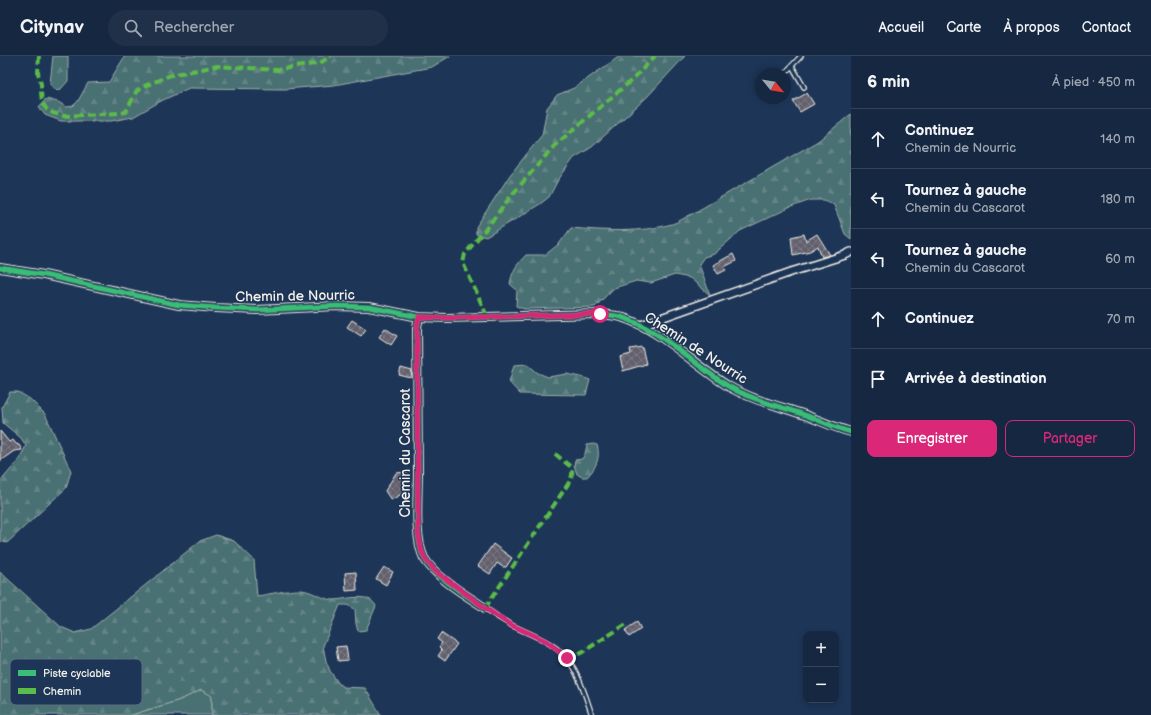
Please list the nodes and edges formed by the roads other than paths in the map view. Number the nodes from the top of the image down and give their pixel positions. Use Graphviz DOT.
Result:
graph roads {
  1 [pos="801,56"];
  2 [pos="792,66"];
  3 [pos="804,87"];
  4 [pos="851,252"];
  5 [pos="0,268"];
  6 [pos="419,317"];
  7 [pos="641,325"];
  8 [pos="851,432"];
  9 [pos="485,608"];
  10 [pos="592,715"];
  1 -- 2 [label="lane"];
  2 -- 3 [label="lane"];
  4 -- 7 [label="street"];
  5 -- 6 [label="street, Chemin de Nourric"];
  6 -- 7 [label="street, Chemin de Nourric"];
  6 -- 9 [label="street, Chemin du Cascarot"];
  7 -- 8 [label="street, Chemin de Nourric"];
  9 -- 10 [label="lane"];
}
